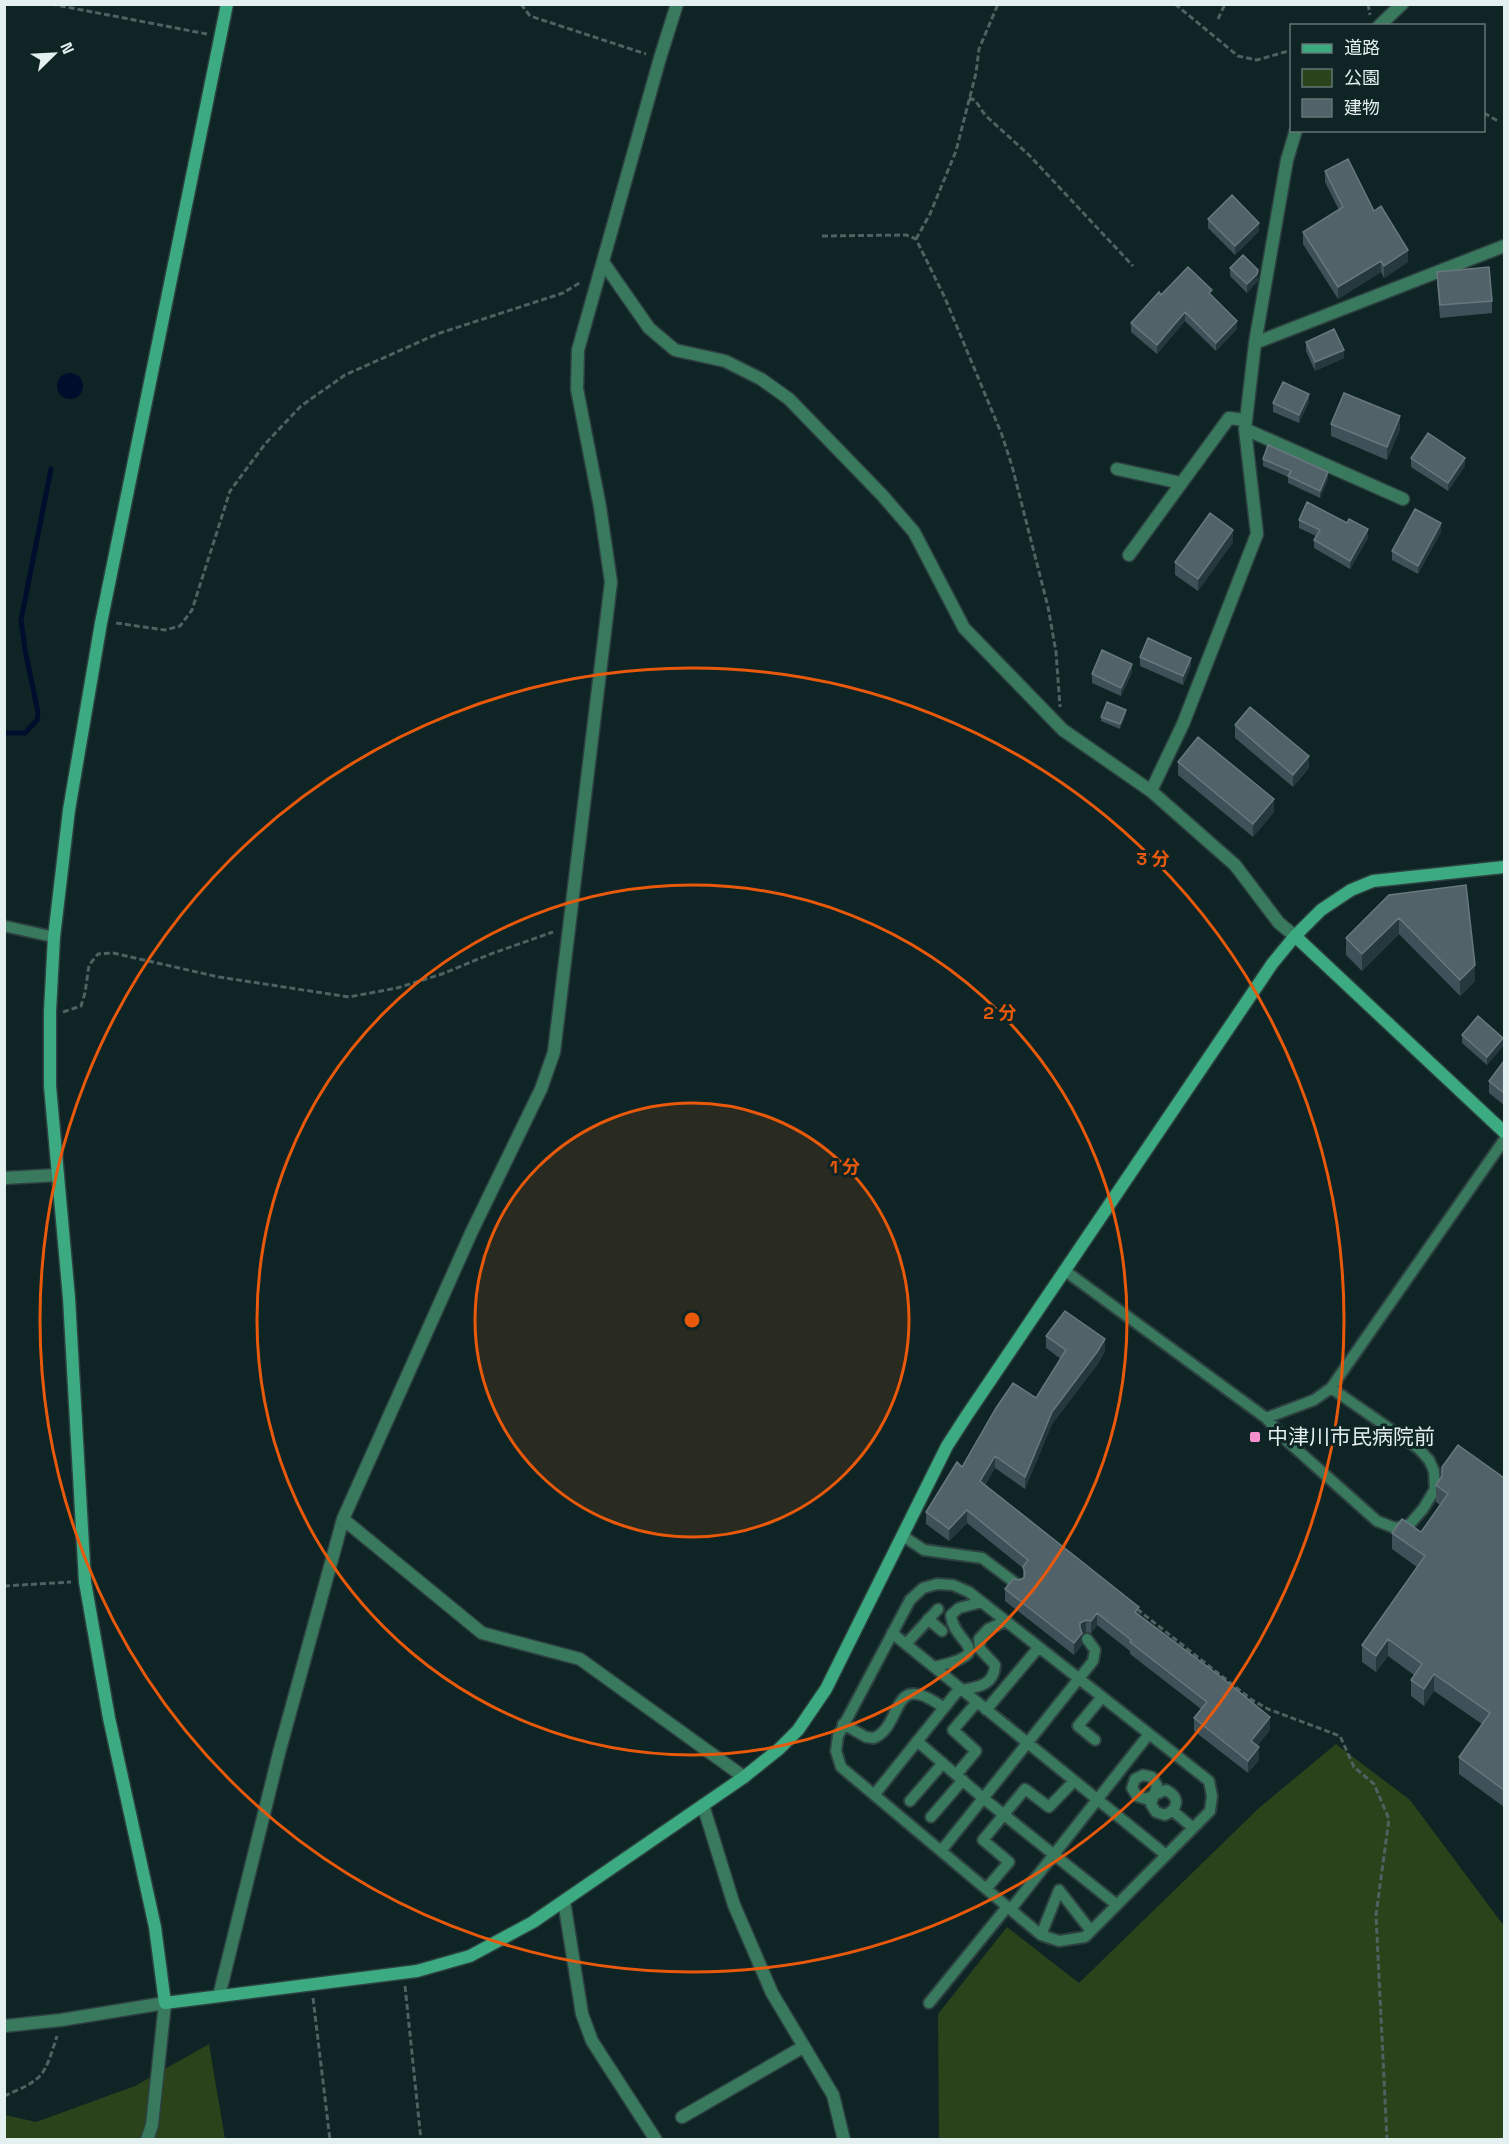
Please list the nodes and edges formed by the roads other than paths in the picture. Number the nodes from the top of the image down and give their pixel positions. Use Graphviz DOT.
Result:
graph roads {
  1 [pos="227,4"];
  2 [pos="676,4"];
  3 [pos="1402,4"];
  4 [pos="1381,24"];
  5 [pos="1295,132"];
  6 [pos="1504,246"];
  7 [pos="601,267"];
  8 [pos="1256,343"];
  9 [pos="1246,424"];
  10 [pos="1117,469"];
  11 [pos="1181,483"];
  12 [pos="1403,499"];
  13 [pos="1129,555"];
  14 [pos="1151,791"];
  15 [pos="1504,867"];
  16 [pos="4,926"];
  17 [pos="1294,936"];
  18 [pos="54,937"];
  19 [pos="1504,1132"];
  20 [pos="1504,1140"];
  21 [pos="58,1175"];
  22 [pos="4,1178"];
  23 [pos="1064,1270"];
  24 [pos="1331,1388"];
  25 [pos="1266,1418"];
  26 [pos="343,1519"];
  27 [pos="903,1536"];
  28 [pos="1018,1585"];
  29 [pos="982,1602"];
  30 [pos="938,1609"];
  31 [pos="928,1619"];
  32 [pos="1006,1621"];
  33 [pos="942,1631"];
  34 [pos="892,1633"];
  35 [pos="1087,1639"];
  36 [pos="906,1644"];
  37 [pos="1039,1647"];
  38 [pos="934,1668"];
  39 [pos="1078,1678"];
  40 [pos="961,1689"];
  41 [pos="1102,1697"];
  42 [pos="977,1702"];
  43 [pos="944,1708"];
  44 [pos="986,1710"];
  45 [pos="843,1724"];
  46 [pos="1149,1734"];
  47 [pos="1095,1740"];
  48 [pos="917,1741"];
  49 [pos="1027,1742"];
  50 [pos="943,1763"];
  51 [pos="744,1777"];
  52 [pos="959,1777"];
  53 [pos="1074,1781"];
  54 [pos="874,1795"];
  55 [pos="983,1798"];
  56 [pos="1098,1800"];
  57 [pos="910,1801"];
  58 [pos="704,1804"];
  59 [pos="1173,1811"];
  60 [pos="1004,1815"];
  61 [pos="931,1817"];
  62 [pos="1194,1828"];
  63 [pos="941,1851"];
  64 [pos="1054,1854"];
  65 [pos="1166,1855"];
  66 [pos="986,1889"];
  67 [pos="564,1901"];
  68 [pos="1117,1905"];
  69 [pos="1009,1908"];
  70 [pos="1091,1931"];
  71 [pos="1041,1935"];
  72 [pos="219,1996"];
  73 [pos="165,2003"];
  74 [pos="929,2003"];
  75 [pos="4,2026"];
  76 [pos="803,2047"];
  77 [pos="682,2117"];
  78 [pos="147,2139"];
  79 [pos="656,2139"];
  80 [pos="844,2139"];
  1 -- 18 [label="street"];
  2 -- 7 [label="street"];
  3 -- 4 [label="street"];
  5 -- 8 [label="street"];
  6 -- 8 [label="street"];
  7 -- 14 [label="street"];
  7 -- 26 [label="street"];
  8 -- 9 [label="street"];
  9 -- 11 [label="street"];
  9 -- 12 [label="street"];
  9 -- 14 [label="street"];
  10 -- 11 [label="street"];
  11 -- 13 [label="street"];
  14 -- 17 [label="street"];
  15 -- 17 [label="street"];
  16 -- 18 [label="lane"];
  17 -- 19 [label="street"];
  17 -- 23 [label="street"];
  18 -- 21 [label="street"];
  20 -- 24 [label="lane"];
  21 -- 22 [label="street"];
  21 -- 73 [label="street"];
  23 -- 25 [label="lane"];
  23 -- 27 [label="street"];
  24 -- 25 [label="lane"];
  24 -- 25 [label="lane"];
  26 -- 51 [label="street"];
  26 -- 72 [label="street"];
  27 -- 28 [label="lane"];
  27 -- 51 [label="street"];
  29 -- 32 [label="lane"];
  29 -- 34 [label="lane"];
  29 -- 38 [label="lane"];
  30 -- 31 [label="lane"];
  31 -- 33 [label="lane"];
  31 -- 36 [label="lane"];
  32 -- 37 [label="lane"];
  32 -- 40 [label="lane"];
  34 -- 36 [label="lane"];
  34 -- 45 [label="lane"];
  35 -- 39 [label="lane"];
  36 -- 38 [label="lane"];
  37 -- 39 [label="lane"];
  37 -- 44 [label="lane"];
  38 -- 40 [label="lane"];
  39 -- 41 [label="lane"];
  39 -- 49 [label="lane"];
  40 -- 42 [label="lane"];
  40 -- 43 [label="lane"];
  41 -- 46 [label="lane"];
  41 -- 47 [label="lane"];
  42 -- 44 [label="lane"];
  42 -- 52 [label="lane"];
  43 -- 45 [label="lane"];
  43 -- 48 [label="lane"];
  44 -- 49 [label="lane"];
  45 -- 54 [label="lane"];
  46 -- 56 [label="lane"];
  46 -- 62 [label="lane"];
  48 -- 50 [label="lane"];
  48 -- 54 [label="lane"];
  49 -- 53 [label="lane"];
  49 -- 55 [label="lane"];
  50 -- 52 [label="lane"];
  50 -- 57 [label="lane"];
  51 -- 58 [label="street"];
  52 -- 55 [label="lane"];
  52 -- 61 [label="lane"];
  53 -- 56 [label="lane"];
  53 -- 60 [label="lane"];
  54 -- 63 [label="lane"];
  55 -- 60 [label="lane"];
  55 -- 63 [label="lane"];
  56 -- 64 [label="lane"];
  56 -- 65 [label="lane"];
  58 -- 67 [label="street"];
  58 -- 76 [label="street"];
  59 -- 59 [label="lane"];
  59 -- 62 [label="lane"];
  60 -- 64 [label="lane"];
  60 -- 66 [label="lane"];
  62 -- 65 [label="lane"];
  63 -- 66 [label="lane"];
  64 -- 68 [label="lane"];
  64 -- 69 [label="lane"];
  65 -- 68 [label="lane"];
  66 -- 69 [label="lane"];
  67 -- 72 [label="street"];
  67 -- 79 [label="street"];
  68 -- 70 [label="lane"];
  69 -- 71 [label="lane"];
  69 -- 74 [label="lane"];
  70 -- 71 [label="lane"];
  70 -- 71 [label="lane"];
  72 -- 73 [label="street"];
  73 -- 75 [label="street"];
  73 -- 78 [label="street"];
  76 -- 77 [label="street"];
  76 -- 80 [label="street"];
}
